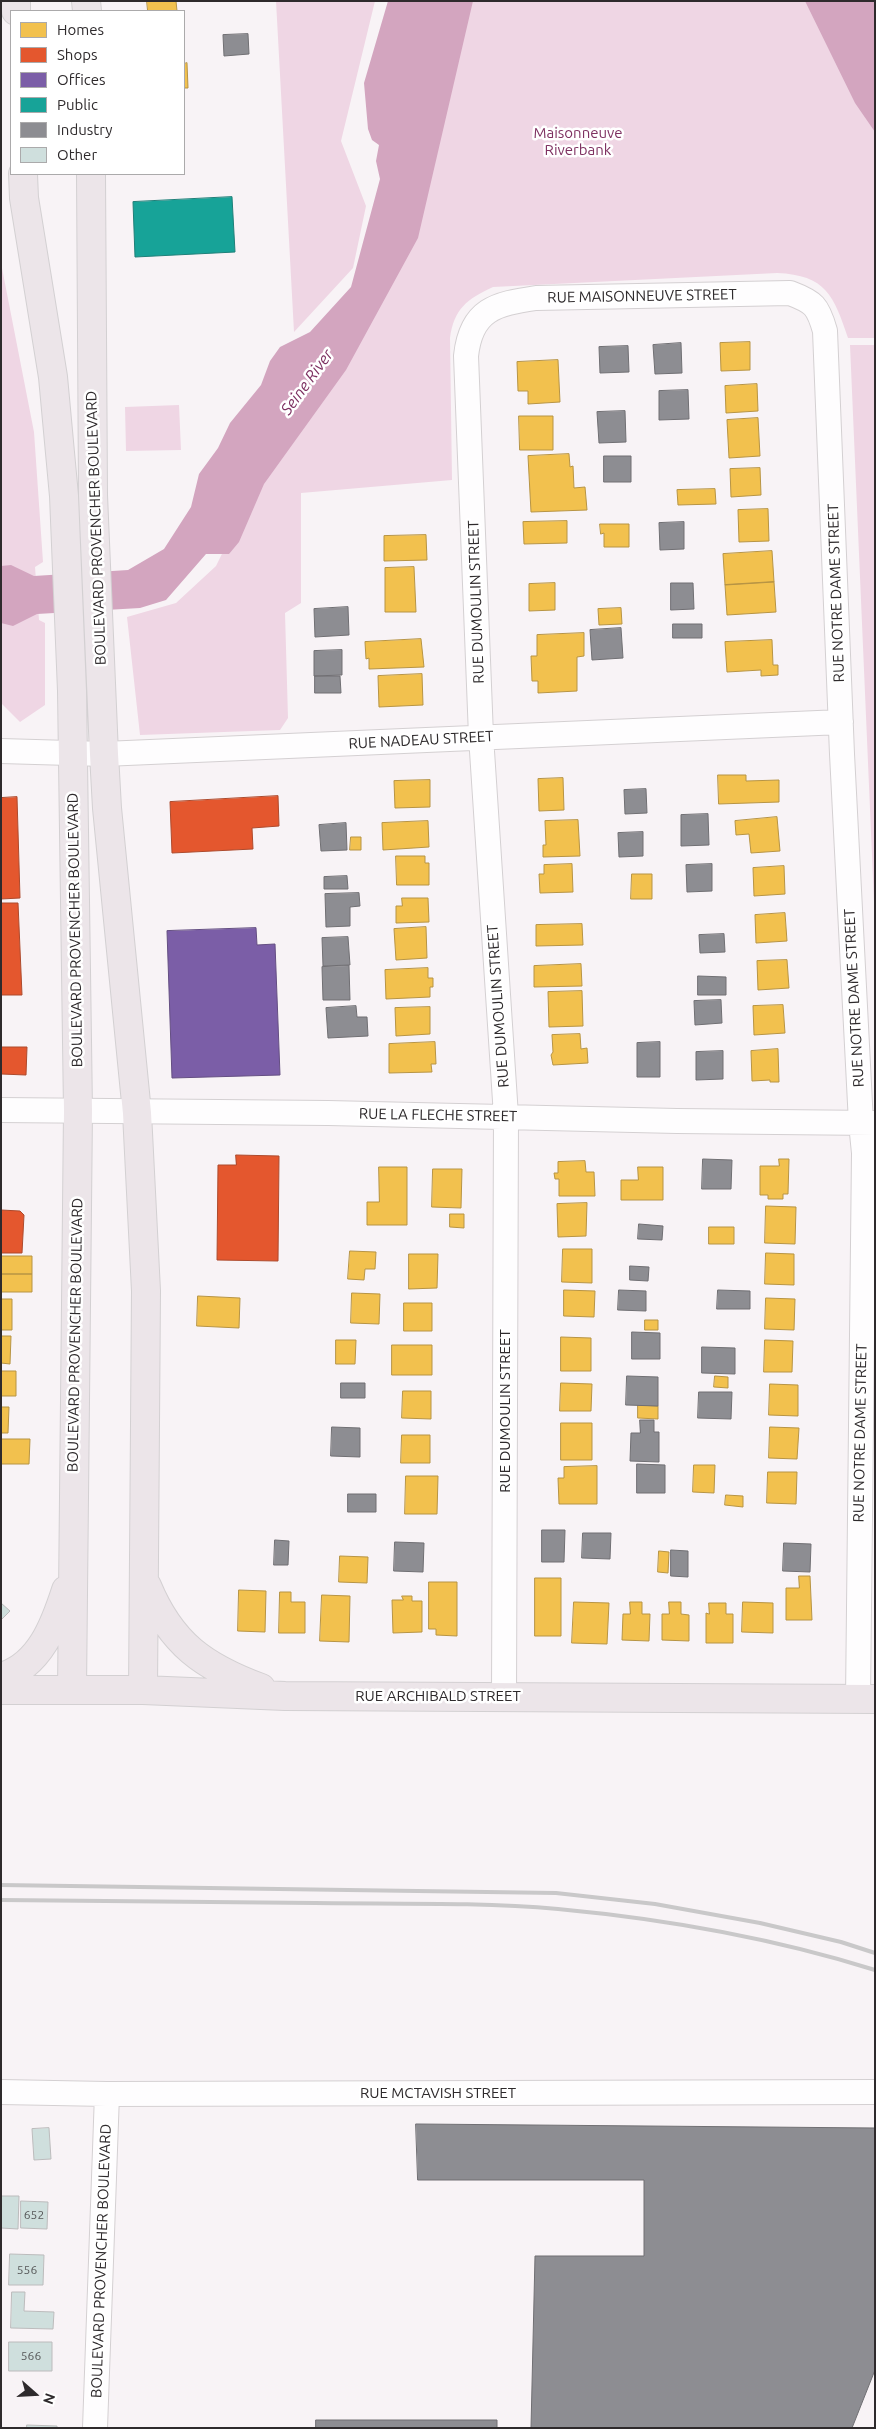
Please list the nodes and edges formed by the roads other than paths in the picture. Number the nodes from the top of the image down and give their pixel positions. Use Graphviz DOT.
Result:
graph roads {
  1 [pos="23,175"];
  2 [pos="91,175"];
  3 [pos="811,301"];
  4 [pos="478,320"];
  5 [pos="91,350"];
  6 [pos="49,355"];
  7 [pos="841,722"];
  8 [pos="481,736"];
  9 [pos="1,751"];
  10 [pos="74,753"];
  11 [pos="104,754"];
  12 [pos="1,1110"];
  13 [pos="78,1112"];
  14 [pos="136,1113"];
  15 [pos="506,1116"];
  16 [pos="868,1123"];
  17 [pos="72,1572"];
  18 [pos="143,1578"];
  19 [pos="1,1676"];
  20 [pos="1,1690"];
  21 [pos="72,1690"];
  22 [pos="143,1690"];
  23 [pos="285,1696"];
  24 [pos="504,1696"];
  25 [pos="866,1699"];
  26 [pos="1,2092"];
  27 [pos="875,2092"];
  28 [pos="107,2094"];
  29 [pos="95,2428"];
  1 -- 6 [label="main road, BOULEVARD PROVENCHER BOULEVARD"];
  2 -- 5 [label="main road, BOULEVARD PROVENCHER BOULEVARD"];
  3 -- 4 [label="street, RUE MAISONNEUVE STREET"];
  3 -- 7 [label="street, RUE NOTRE DAME STREET"];
  4 -- 8 [label="street, RUE DUMOULIN STREET"];
  5 -- 6 [label="main road"];
  5 -- 11 [label="main road, BOULEVARD PROVENCHER BOULEVARD"];
  6 -- 10 [label="main road, BOULEVARD PROVENCHER BOULEVARD"];
  7 -- 8 [label="street, RUE NADEAU STREET"];
  7 -- 16 [label="street, RUE NOTRE DAME STREET"];
  8 -- 11 [label="street, RUE NADEAU STREET"];
  8 -- 15 [label="street, RUE DUMOULIN STREET"];
  9 -- 10 [label="street, RUE NADEAU STREET"];
  10 -- 11 [label="street, RUE NADEAU STREET"];
  10 -- 13 [label="main road, BOULEVARD PROVENCHER BOULEVARD"];
  11 -- 14 [label="main road, BOULEVARD PROVENCHER BOULEVARD"];
  12 -- 13 [label="street, RUE LA FLECHE STREET"];
  13 -- 14 [label="street, RUE LA FLECHE STREET"];
  13 -- 17 [label="main road, BOULEVARD PROVENCHER BOULEVARD"];
  14 -- 15 [label="street, RUE LA FLECHE STREET"];
  14 -- 18 [label="main road, BOULEVARD PROVENCHER BOULEVARD"];
  15 -- 16 [label="street, RUE LA FLECHE STREET"];
  15 -- 24 [label="street, RUE DUMOULIN STREET"];
  16 -- 25 [label="street, RUE NOTRE DAME STREET"];
  17 -- 19 [label="main road"];
  17 -- 21 [label="main road, BOULEVARD PROVENCHER BOULEVARD"];
  18 -- 22 [label="main road, BOULEVARD PROVENCHER BOULEVARD"];
  18 -- 23 [label="main road"];
  20 -- 21 [label="main road, RUE ARCHIBALD STREET"];
  21 -- 22 [label="main road, RUE ARCHIBALD STREET"];
  22 -- 23 [label="main road, RUE ARCHIBALD STREET"];
  23 -- 24 [label="main road, RUE ARCHIBALD STREET"];
  24 -- 25 [label="main road, RUE ARCHIBALD STREET"];
  26 -- 28 [label="street, RUE MCTAVISH STREET"];
  27 -- 28 [label="street, RUE MCTAVISH STREET"];
  28 -- 29 [label="street, BOULEVARD PROVENCHER BOULEVARD"];
}
